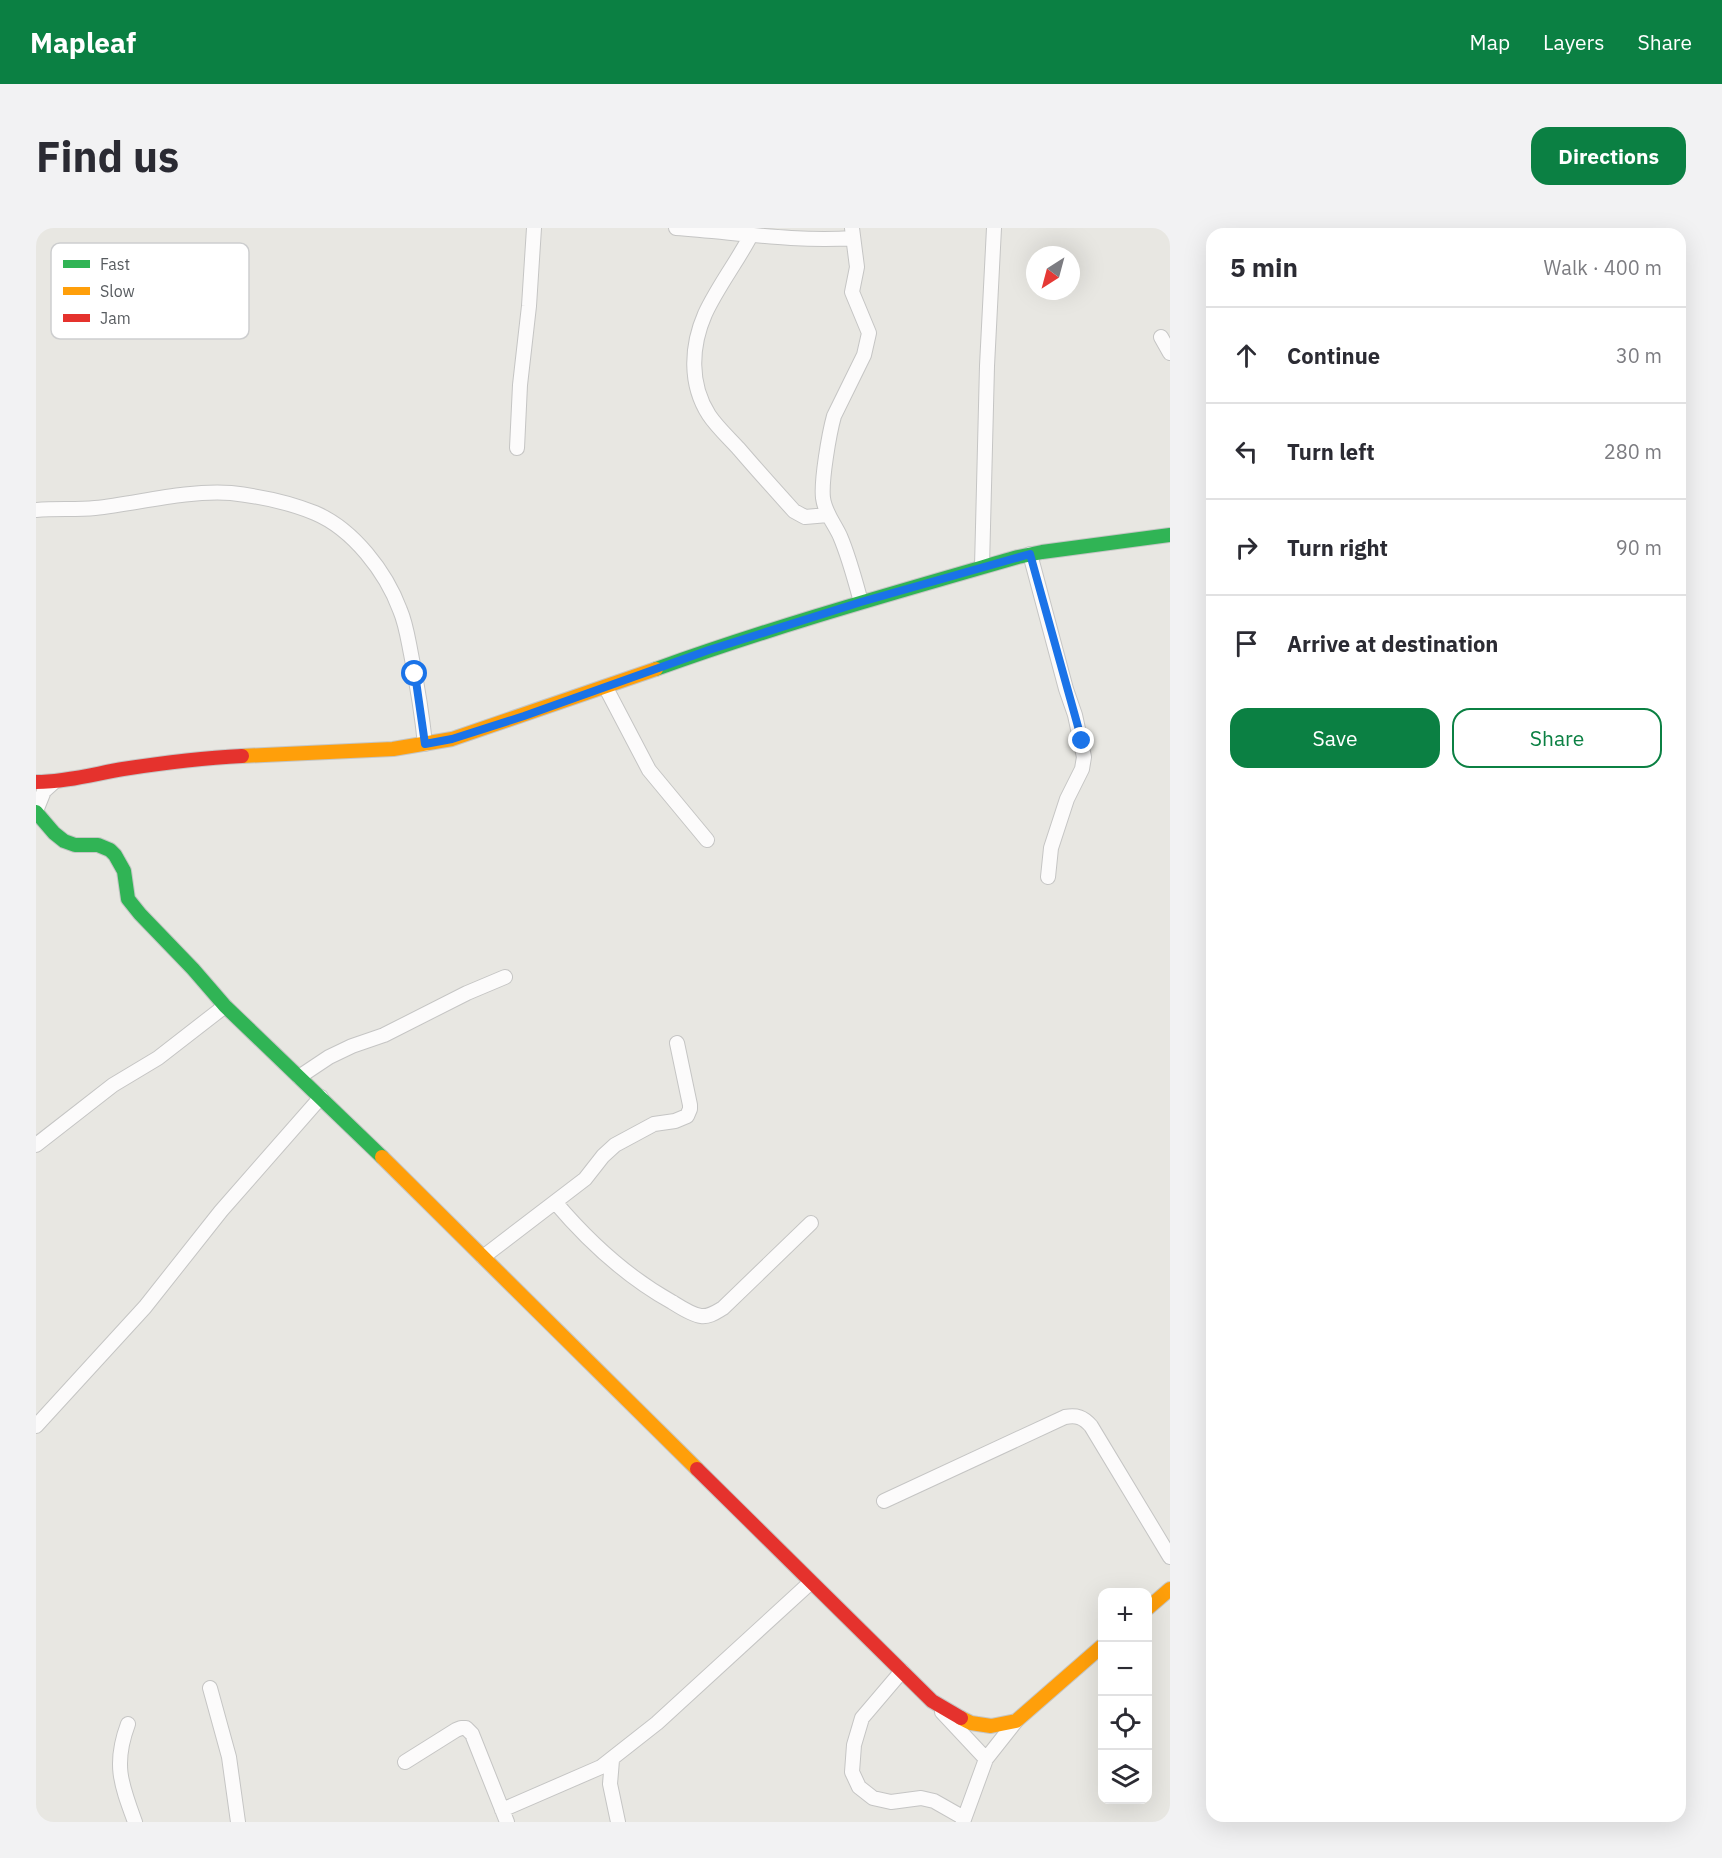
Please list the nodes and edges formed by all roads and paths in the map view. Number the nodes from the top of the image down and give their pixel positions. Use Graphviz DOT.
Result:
graph roads {
  1 [pos="534,228"];
  2 [pos="676,228"];
  3 [pos="994,228"];
  4 [pos="852,233"];
  5 [pos="751,235"];
  6 [pos="1161,337"];
  7 [pos="1170,353"];
  8 [pos="517,448"];
  9 [pos="36,510"];
  10 [pos="828,515"];
  11 [pos="1170,535"];
  12 [pos="1030,554"];
  13 [pos="982,567"];
  14 [pos="861,602"];
  15 [pos="606,688"];
  16 [pos="425,744"];
  17 [pos="36,782"];
  18 [pos="54,782"];
  19 [pos="36,812"];
  20 [pos="707,840"];
  21 [pos="1048,877"];
  22 [pos="505,977"];
  23 [pos="225,1006"];
  24 [pos="677,1043"];
  25 [pos="299,1077"];
  26 [pos="321,1097"];
  27 [pos="36,1145"];
  28 [pos="555,1202"];
  29 [pos="811,1223"];
  30 [pos="483,1257"];
  31 [pos="36,1426"];
  32 [pos="884,1501"];
  33 [pos="1170,1557"];
  34 [pos="811,1582"];
  35 [pos="1170,1588"];
  36 [pos="1152,1604"];
  37 [pos="1098,1649"];
  38 [pos="902,1671"];
  39 [pos="210,1688"];
  40 [pos="932,1701"];
  41 [pos="1016,1721"];
  42 [pos="128,1724"];
  43 [pos="986,1759"];
  44 [pos="612,1760"];
  45 [pos="405,1762"];
  46 [pos="504,1816"];
  47 [pos="964,1820"];
  48 [pos="135,1822"];
  49 [pos="238,1822"];
  50 [pos="618,1822"];
  1 -- 8 [label="street"];
  2 -- 5 [label="street"];
  3 -- 13 [label="street"];
  4 -- 5 [label="street"];
  4 -- 10 [label="street"];
  5 -- 10 [label="street"];
  6 -- 7 [label="street"];
  9 -- 16 [label="street"];
  10 -- 14 [label="street"];
  11 -- 12 [label="street"];
  12 -- 13 [label="street"];
  12 -- 21 [label="street"];
  13 -- 14 [label="street"];
  14 -- 15 [label="street"];
  15 -- 16 [label="street"];
  15 -- 20 [label="street"];
  16 -- 18 [label="street"];
  17 -- 18 [label="street"];
  18 -- 19 [label="street"];
  19 -- 23 [label="street"];
  22 -- 25 [label="street"];
  23 -- 25 [label="street"];
  23 -- 27 [label="street"];
  24 -- 28 [label="street"];
  25 -- 26 [label="street"];
  26 -- 30 [label="street"];
  26 -- 31 [label="street"];
  28 -- 29 [label="street"];
  28 -- 30 [label="street"];
  30 -- 34 [label="street"];
  32 -- 33 [label="street"];
  34 -- 38 [label="street"];
  34 -- 44 [label="street"];
  35 -- 36 [label="street"];
  37 -- 41 [label="street"];
  38 -- 40 [label="street"];
  38 -- 47 [label="street"];
  39 -- 49 [label="street"];
  40 -- 41 [label="street"];
  40 -- 43 [label="street"];
  41 -- 43 [label="street"];
  42 -- 48 [label="street"];
  43 -- 47 [label="street"];
  44 -- 46 [label="street"];
  44 -- 50 [label="street"];
  45 -- 46 [label="street"];
}
